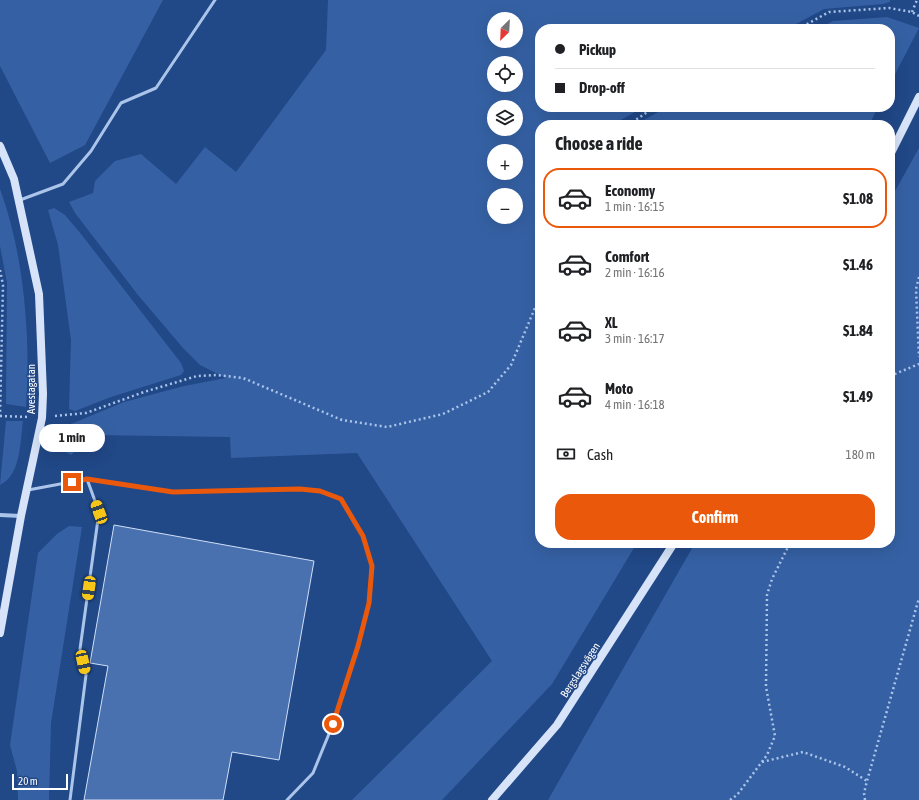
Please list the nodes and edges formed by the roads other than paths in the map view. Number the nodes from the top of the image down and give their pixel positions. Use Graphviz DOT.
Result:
graph roads {
  1 [pos="215,0"];
  2 [pos="919,98"];
  3 [pos="895,145"];
  4 [pos="0,146"];
  5 [pos="18,200"];
  6 [pos="87,479"];
  7 [pos="26,491"];
  8 [pos="0,515"];
  9 [pos="21,516"];
  10 [pos="671,548"];
  11 [pos="0,633"];
  12 [pos="70,800"];
  13 [pos="287,800"];
  14 [pos="492,800"];
  1 -- 5 [label="lane"];
  2 -- 3 [label="street"];
  4 -- 5 [label="street, Avestagatan"];
  5 -- 7 [label="street, Avestagatan"];
  6 -- 7 [label="lane"];
  6 -- 12 [label="lane"];
  6 -- 13 [label="lane"];
  7 -- 9 [label="street, Avestagatan"];
  8 -- 9 [label="street"];
  9 -- 11 [label="street, Avestagatan"];
  10 -- 14 [label="street, Bergslagsvägen"];
}
